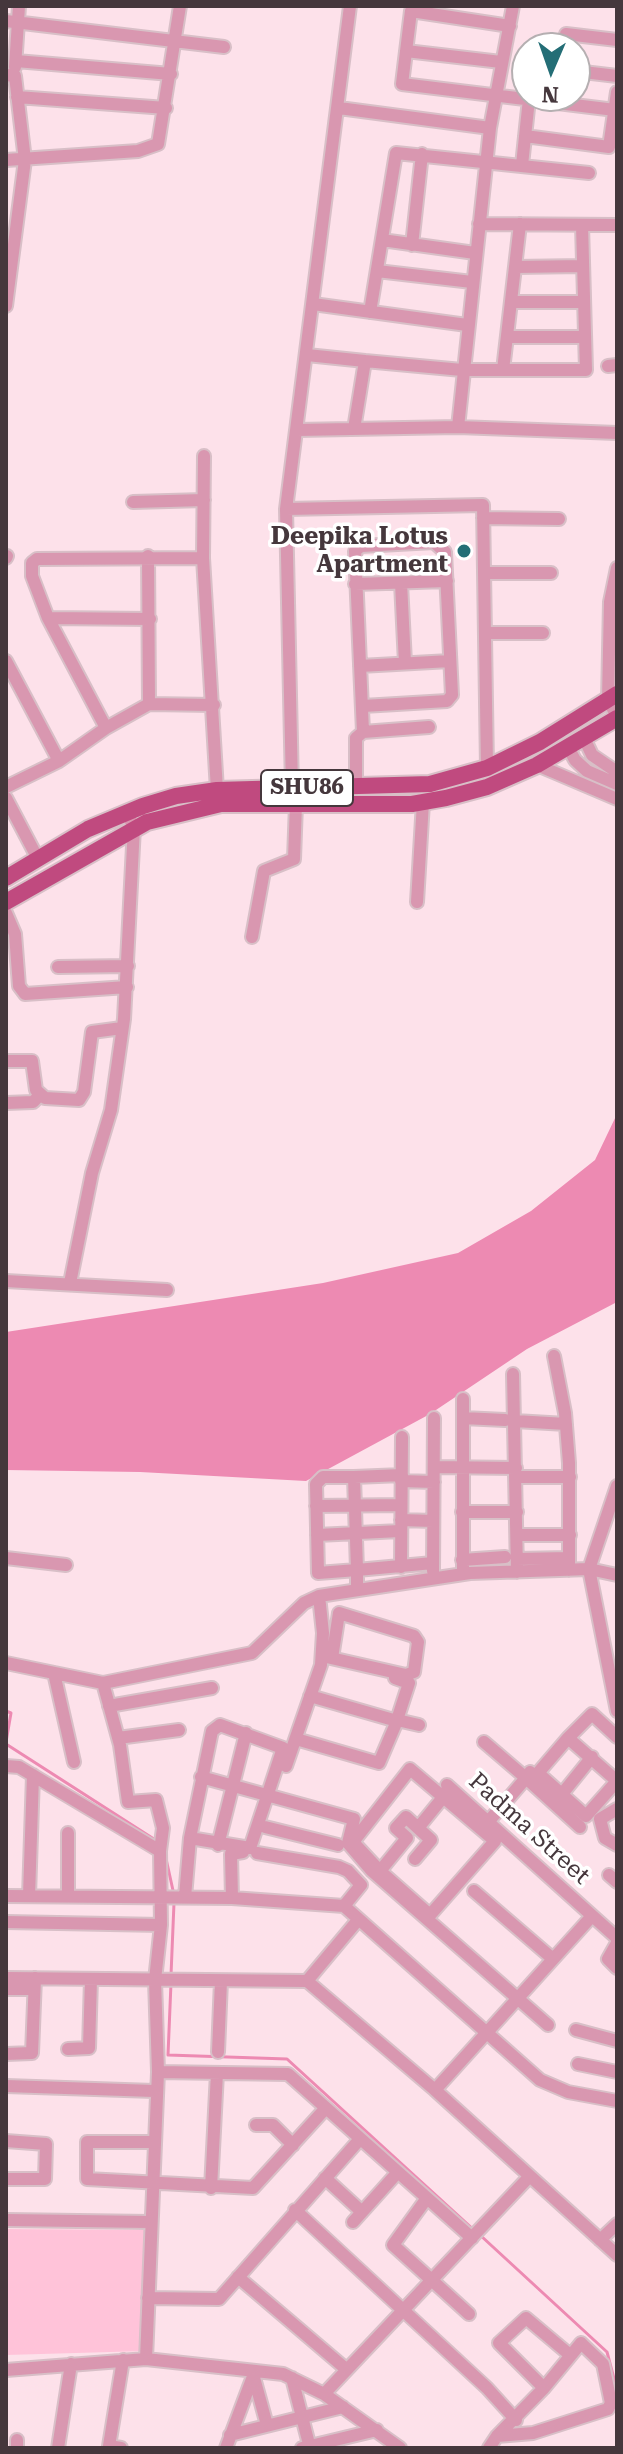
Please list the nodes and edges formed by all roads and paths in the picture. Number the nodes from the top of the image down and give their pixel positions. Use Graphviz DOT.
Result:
graph roads {
  1 [pos="19,6"];
  2 [pos="180,6"];
  3 [pos="350,6"];
  4 [pos="513,6"];
  5 [pos="12,22"];
  6 [pos="510,26"];
  7 [pos="591,37"];
  8 [pos="176,40"];
  9 [pos="617,40"];
  10 [pos="224,47"];
  11 [pos="406,51"];
  12 [pos="16,61"];
  13 [pos="501,62"];
  14 [pos="591,73"];
  15 [pos="171,74"];
  16 [pos="10,75"];
  17 [pos="617,76"];
  18 [pos="617,92"];
  19 [pos="495,95"];
  20 [pos="17,97"];
  21 [pos="511,97"];
  22 [pos="591,107"];
  23 [pos="166,108"];
  24 [pos="339,108"];
  25 [pos="615,110"];
  26 [pos="528,112"];
  27 [pos="12,117"];
  28 [pos="490,128"];
  29 [pos="525,136"];
  30 [pos="422,154"];
  31 [pos="6,160"];
  32 [pos="25,160"];
  33 [pos="485,161"];
  34 [pos="522,165"];
  35 [pos="589,173"];
  36 [pos="13,220"];
  37 [pos="479,224"];
  38 [pos="520,224"];
  39 [pos="582,225"];
  40 [pos="617,225"];
  41 [pos="382,240"];
  42 [pos="412,245"];
  43 [pos="475,253"];
  44 [pos="583,266"];
  45 [pos="515,267"];
  46 [pos="377,271"];
  47 [pos="9,273"];
  48 [pos="472,282"];
  49 [pos="511,302"];
  50 [pos="584,302"];
  51 [pos="313,304"];
  52 [pos="6,306"];
  53 [pos="370,312"];
  54 [pos="467,325"];
  55 [pos="507,337"];
  56 [pos="585,337"];
  57 [pos="307,355"];
  58 [pos="365,361"];
  59 [pos="462,370"];
  60 [pos="503,370"];
  61 [pos="458,427"];
  62 [pos="354,429"];
  63 [pos="297,430"];
  64 [pos="617,433"];
  65 [pos="204,456"];
  66 [pos="204,500"];
  67 [pos="133,502"];
  68 [pos="286,509"];
  69 [pos="483,518"];
  70 [pos="559,519"];
  71 [pos="148,556"];
  72 [pos="203,558"];
  73 [pos="617,568"];
  74 [pos="485,573"];
  75 [pos="551,573"];
  76 [pos="447,581"];
  77 [pos="401,583"];
  78 [pos="355,584"];
  79 [pos="48,618"];
  80 [pos="150,619"];
  81 [pos="485,633"];
  82 [pos="543,633"];
  83 [pos="6,661"];
  84 [pos="450,661"];
  85 [pos="405,663"];
  86 [pos="360,666"];
  87 [pos="612,697"];
  88 [pos="149,704"];
  89 [pos="214,705"];
  90 [pos="363,706"];
  91 [pos="617,717"];
  92 [pos="429,727"];
  93 [pos="106,728"];
  94 [pos="363,732"];
  95 [pos="584,738"];
  96 [pos="572,754"];
  97 [pos="59,761"];
  98 [pos="537,765"];
  99 [pos="487,768"];
  100 [pos="617,772"];
  101 [pos="617,784"];
  102 [pos="6,787"];
  103 [pos="356,788"];
  104 [pos="217,790"];
  105 [pos="294,796"];
  106 [pos="6,798"];
  107 [pos="617,799"];
  108 [pos="423,802"];
  109 [pos="130,820"];
  110 [pos="37,857"];
  111 [pos="6,878"];
  112 [pos="6,902"];
  113 [pos="417,902"];
  114 [pos="6,913"];
  115 [pos="252,937"];
  116 [pos="128,966"];
  117 [pos="58,967"];
  118 [pos="127,987"];
  119 [pos="122,1028"];
  120 [pos="6,1061"];
  121 [pos="40,1095"];
  122 [pos="6,1103"];
  123 [pos="6,1281"];
  124 [pos="70,1283"];
  125 [pos="167,1290"];
  126 [pos="554,1356"];
  127 [pos="513,1374"];
  128 [pos="463,1399"];
  129 [pos="434,1418"];
  130 [pos="463,1418"];
  131 [pos="510,1420"];
  132 [pos="566,1424"];
  133 [pos="402,1437"];
  134 [pos="434,1467"];
  135 [pos="461,1467"];
  136 [pos="516,1473"];
  137 [pos="354,1477"];
  138 [pos="570,1477"];
  139 [pos="402,1478"];
  140 [pos="434,1482"];
  141 [pos="617,1486"];
  142 [pos="356,1505"];
  143 [pos="401,1505"];
  144 [pos="316,1506"];
  145 [pos="462,1512"];
  146 [pos="517,1512"];
  147 [pos="433,1521"];
  148 [pos="400,1525"];
  149 [pos="356,1533"];
  150 [pos="317,1535"];
  151 [pos="517,1535"];
  152 [pos="570,1535"];
  153 [pos="6,1558"];
  154 [pos="462,1560"];
  155 [pos="433,1563"];
  156 [pos="513,1563"];
  157 [pos="569,1564"];
  158 [pos="66,1565"];
  159 [pos="401,1567"];
  160 [pos="589,1569"];
  161 [pos="357,1570"];
  162 [pos="463,1574"];
  163 [pos="617,1575"];
  164 [pos="433,1579"];
  165 [pos="357,1590"];
  166 [pos="319,1596"];
  167 [pos="325,1658"];
  168 [pos="6,1663"];
  169 [pos="54,1673"];
  170 [pos="103,1683"];
  171 [pos="212,1688"];
  172 [pos="310,1696"];
  173 [pos="109,1706"];
  174 [pos="617,1711"];
  175 [pos="397,1720"];
  176 [pos="419,1725"];
  177 [pos="179,1730"];
  178 [pos="246,1733"];
  179 [pos="617,1737"];
  180 [pos="118,1738"];
  181 [pos="568,1738"];
  182 [pos="296,1739"];
  183 [pos="484,1742"];
  184 [pos="547,1751"];
  185 [pos="592,1757"];
  186 [pos="74,1762"];
  187 [pos="6,1766"];
  188 [pos="33,1775"];
  189 [pos="201,1777"];
  190 [pos="526,1778"];
  191 [pos="617,1781"];
  192 [pos="234,1785"];
  193 [pos="447,1790"];
  194 [pos="562,1794"];
  195 [pos="271,1795"];
  196 [pos="617,1809"];
  197 [pos="488,1822"];
  198 [pos="265,1827"];
  199 [pos="580,1827"];
  200 [pos="418,1828"];
  201 [pos="68,1833"];
  202 [pos="190,1838"];
  203 [pos="218,1845"];
  204 [pos="338,1845"];
  205 [pos="617,1845"];
  206 [pos="160,1846"];
  207 [pos="257,1853"];
  208 [pos="415,1859"];
  209 [pos="376,1871"];
  210 [pos="361,1885"];
  211 [pos="474,1891"];
  212 [pos="6,1896"];
  213 [pos="29,1896"];
  214 [pos="68,1896"];
  215 [pos="173,1897"];
  216 [pos="232,1898"];
  217 [pos="344,1906"];
  218 [pos="592,1916"];
  219 [pos="358,1920"];
  220 [pos="6,1922"];
  221 [pos="161,1925"];
  222 [pos="617,1941"];
  223 [pos="553,1959"];
  224 [pos="617,1968"];
  225 [pos="6,1978"];
  226 [pos="91,1979"];
  227 [pos="157,1980"];
  228 [pos="221,1981"];
  229 [pos="307,1981"];
  230 [pos="37,1982"];
  231 [pos="6,1989"];
  232 [pos="518,1997"];
  233 [pos="548,2025"];
  234 [pos="576,2030"];
  235 [pos="486,2032"];
  236 [pos="617,2041"];
  237 [pos="41,2042"];
  238 [pos="68,2049"];
  239 [pos="218,2052"];
  240 [pos="6,2054"];
  241 [pos="578,2064"];
  242 [pos="158,2072"];
  243 [pos="617,2072"];
  244 [pos="217,2073"];
  245 [pos="6,2086"];
  246 [pos="435,2090"];
  247 [pos="154,2091"];
  248 [pos="617,2101"];
  249 [pos="325,2109"];
  250 [pos="256,2125"];
  251 [pos="360,2139"];
  252 [pos="6,2141"];
  253 [pos="152,2142"];
  254 [pos="293,2145"];
  255 [pos="398,2172"];
  256 [pos="529,2177"];
  257 [pos="325,2178"];
  258 [pos="6,2179"];
  259 [pos="152,2180"];
  260 [pos="211,2188"];
  261 [pos="427,2198"];
  262 [pos="295,2210"];
  263 [pos="6,2220"];
  264 [pos="150,2222"];
  265 [pos="617,2224"];
  266 [pos="472,2238"];
  267 [pos="600,2240"];
  268 [pos="617,2255"];
  269 [pos="238,2277"];
  270 [pos="431,2281"];
  271 [pos="148,2298"];
  272 [pos="402,2312"];
  273 [pos="469,2314"];
  274 [pos="570,2355"];
  275 [pos="146,2359"];
  276 [pos="123,2360"];
  277 [pos="71,2364"];
  278 [pos="346,2369"];
  279 [pos="6,2370"];
  280 [pos="254,2373"];
  281 [pos="292,2378"];
  282 [pos="544,2388"];
  283 [pos="324,2394"];
  284 [pos="343,2407"];
  285 [pos="301,2417"];
  286 [pos="516,2420"];
  287 [pos="267,2425"];
  288 [pos="377,2430"];
  289 [pos="230,2435"];
  290 [pos="497,2436"];
  291 [pos="307,2447"];
  292 [pos="58,2448"];
  293 [pos="121,2448"];
  294 [pos="226,2448"];
  295 [pos="400,2448"];
  296 [pos="489,2448"];
  1 -- 5 [label="street"];
  2 -- 8 [label="street"];
  3 -- 24 [label="street"];
  4 -- 6 [label="street"];
  5 -- 8 [label="street"];
  5 -- 12 [label="street"];
  6 -- 11 [label="street"];
  6 -- 13 [label="street"];
  7 -- 9 [label="street"];
  8 -- 10 [label="street"];
  8 -- 15 [label="street"];
  11 -- 13 [label="street"];
  11 -- 19 [label="street"];
  12 -- 15 [label="street"];
  12 -- 16 [label="street"];
  13 -- 19 [label="street"];
  14 -- 17 [label="street"];
  15 -- 23 [label="street"];
  16 -- 20 [label="street"];
  18 -- 25 [label="street"];
  19 -- 21 [label="street"];
  19 -- 28 [label="street"];
  20 -- 23 [label="street"];
  20 -- 27 [label="street"];
  22 -- 25 [label="street"];
  23 -- 32 [label="street"];
  24 -- 28 [label="street"];
  24 -- 51 [label="street"];
  25 -- 29 [label="street"];
  26 -- 29 [label="street"];
  27 -- 32 [label="street"];
  28 -- 33 [label="street"];
  29 -- 34 [label="street"];
  30 -- 33 [label="street"];
  30 -- 41 [label="street"];
  30 -- 42 [label="street"];
  31 -- 32 [label="street"];
  32 -- 36 [label="street"];
  33 -- 34 [label="street"];
  33 -- 37 [label="street"];
  34 -- 35 [label="street"];
  36 -- 47 [label="street"];
  37 -- 38 [label="street"];
  37 -- 43 [label="street"];
  38 -- 39 [label="street"];
  38 -- 45 [label="street"];
  39 -- 40 [label="street"];
  39 -- 44 [label="street"];
  41 -- 42 [label="street"];
  41 -- 46 [label="street"];
  42 -- 43 [label="street"];
  43 -- 48 [label="street"];
  44 -- 45 [label="street"];
  44 -- 50 [label="street"];
  45 -- 49 [label="street"];
  46 -- 48 [label="street"];
  46 -- 53 [label="street"];
  47 -- 52 [label="street"];
  48 -- 54 [label="street"];
  49 -- 50 [label="street"];
  49 -- 55 [label="street"];
  50 -- 56 [label="street"];
  51 -- 53 [label="street"];
  51 -- 57 [label="street"];
  53 -- 54 [label="street"];
  54 -- 59 [label="street"];
  55 -- 56 [label="street"];
  55 -- 60 [label="street"];
  56 -- 60 [label="street"];
  57 -- 58 [label="street"];
  57 -- 63 [label="street"];
  58 -- 59 [label="street"];
  58 -- 62 [label="street"];
  59 -- 60 [label="street"];
  59 -- 61 [label="street"];
  61 -- 62 [label="street"];
  61 -- 64 [label="street"];
  62 -- 63 [label="street"];
  63 -- 68 [label="street"];
  65 -- 66 [label="street"];
  66 -- 67 [label="street"];
  66 -- 72 [label="street"];
  68 -- 69 [label="street"];
  68 -- 105 [label="street"];
  69 -- 70 [label="street"];
  69 -- 74 [label="street"];
  71 -- 72 [label="street"];
  71 -- 79 [label="street"];
  71 -- 80 [label="street"];
  72 -- 89 [label="street"];
  73 -- 87 [label="street"];
  74 -- 75 [label="street"];
  74 -- 81 [label="street"];
  76 -- 77 [label="street"];
  76 -- 78 [label="street"];
  76 -- 84 [label="street"];
  77 -- 78 [label="street"];
  77 -- 85 [label="street"];
  78 -- 86 [label="street"];
  79 -- 80 [label="street"];
  79 -- 93 [label="street"];
  80 -- 88 [label="street"];
  81 -- 82 [label="street"];
  81 -- 99 [label="street"];
  83 -- 97 [label="street"];
  84 -- 85 [label="street"];
  84 -- 90 [label="street"];
  85 -- 86 [label="street"];
  86 -- 90 [label="street"];
  87 -- 91 [label="street"];
  87 -- 99 [label="main road, SHU86"];
  88 -- 89 [label="street"];
  88 -- 93 [label="street"];
  89 -- 104 [label="street"];
  90 -- 94 [label="street"];
  91 -- 95 [label="main road, SHU86"];
  92 -- 94 [label="street"];
  93 -- 97 [label="street"];
  94 -- 103 [label="street"];
  95 -- 96 [label="main road, SHU86"];
  95 -- 100 [label="street"];
  96 -- 98 [label="main road, SHU86"];
  96 -- 101 [label="street"];
  97 -- 102 [label="street"];
  98 -- 107 [label="street"];
  98 -- 108 [label="main road, SHU86"];
  99 -- 103 [label="main road, SHU86"];
  103 -- 105 [label="main road, SHU86"];
  104 -- 105 [label="main road, SHU86"];
  104 -- 109 [label="main road, SHU86"];
  105 -- 108 [label="main road, SHU86"];
  105 -- 109 [label="main road, SHU86"];
  105 -- 115 [label="street"];
  106 -- 110 [label="street"];
  108 -- 113 [label="street"];
  109 -- 110 [label="main road, SHU86"];
  109 -- 112 [label="main road, SHU86"];
  109 -- 116 [label="street"];
  110 -- 111 [label="main road, SHU86"];
  114 -- 118 [label="street"];
  116 -- 117 [label="street"];
  116 -- 118 [label="street"];
  118 -- 119 [label="street"];
  119 -- 121 [label="street"];
  119 -- 124 [label="street"];
  120 -- 121 [label="street"];
  121 -- 122 [label="street"];
  123 -- 124 [label="street"];
  124 -- 125 [label="street"];
  126 -- 132 [label="street"];
  127 -- 131 [label="street"];
  128 -- 130 [label="street"];
  129 -- 134 [label="street"];
  130 -- 131 [label="street"];
  130 -- 135 [label="street"];
  131 -- 132 [label="street"];
  131 -- 136 [label="street"];
  132 -- 138 [label="street"];
  133 -- 139 [label="street"];
  134 -- 135 [label="street"];
  134 -- 140 [label="street"];
  135 -- 136 [label="street"];
  135 -- 145 [label="street"];
  136 -- 138 [label="street"];
  136 -- 146 [label="street"];
  137 -- 139 [label="street"];
  137 -- 142 [label="street"];
  137 -- 144 [label="street"];
  138 -- 152 [label="street"];
  139 -- 140 [label="street"];
  139 -- 143 [label="street"];
  140 -- 147 [label="street"];
  141 -- 160 [label="street"];
  142 -- 143 [label="street"];
  142 -- 144 [label="street"];
  142 -- 149 [label="street"];
  143 -- 148 [label="street"];
  144 -- 150 [label="street"];
  145 -- 146 [label="street"];
  145 -- 154 [label="street"];
  146 -- 151 [label="street"];
  147 -- 148 [label="street"];
  147 -- 155 [label="street"];
  148 -- 149 [label="street"];
  148 -- 159 [label="street"];
  149 -- 150 [label="street"];
  149 -- 161 [label="street"];
  150 -- 161 [label="street"];
  151 -- 152 [label="street"];
  151 -- 156 [label="street"];
  152 -- 157 [label="street"];
  153 -- 158 [label="street"];
  154 -- 156 [label="street"];
  154 -- 162 [label="street"];
  155 -- 159 [label="street"];
  155 -- 164 [label="street"];
  156 -- 157 [label="street"];
  156 -- 162 [label="street"];
  157 -- 160 [label="street"];
  159 -- 161 [label="street"];
  160 -- 163 [label="street"];
  160 -- 174 [label="street"];
  161 -- 165 [label="street"];
  162 -- 164 [label="street"];
  164 -- 165 [label="street"];
  165 -- 166 [label="street"];
  166 -- 167 [label="street"];
  166 -- 170 [label="street"];
  167 -- 167 [label="street"];
  167 -- 172 [label="street"];
  167 -- 175 [label="street"];
  168 -- 169 [label="street"];
  169 -- 170 [label="street"];
  169 -- 186 [label="street"];
  170 -- 173 [label="street"];
  171 -- 173 [label="street"];
  172 -- 175 [label="street"];
  172 -- 182 [label="street"];
  173 -- 180 [label="street"];
  175 -- 176 [label="street"];
  175 -- 182 [label="street"];
  177 -- 180 [label="street"];
  178 -- 189 [label="street"];
  178 -- 192 [label="street"];
  178 -- 195 [label="street"];
  179 -- 181 [label="street"];
  180 -- 206 [label="street"];
  181 -- 185 [label="street"];
  181 -- 194 [label="street"];
  182 -- 195 [label="street"];
  183 -- 190 [label="street"];
  184 -- 190 [label="street"];
  185 -- 191 [label="street"];
  185 -- 194 [label="street"];
  187 -- 188 [label="street"];
  188 -- 206 [label="street"];
  188 -- 213 [label="street"];
  189 -- 192 [label="street"];
  189 -- 202 [label="street"];
  190 -- 197 [label="street"];
  190 -- 199 [label="street"];
  191 -- 194 [label="street"];
  192 -- 195 [label="street"];
  192 -- 203 [label="street"];
  193 -- 197 [label="street, Padma Street"];
  193 -- 200 [label="street"];
  193 -- 209 [label="street"];
  193 -- 209 [label="street"];
  195 -- 198 [label="street"];
  195 -- 203 [label="street"];
  195 -- 209 [label="street"];
  196 -- 205 [label="street"];
  197 -- 218 [label="street, Padma Street"];
  198 -- 204 [label="street"];
  198 -- 207 [label="street"];
  200 -- 208 [label="street"];
  200 -- 209 [label="street"];
  201 -- 214 [label="street"];
  202 -- 203 [label="street"];
  202 -- 215 [label="street"];
  206 -- 215 [label="street"];
  207 -- 210 [label="street"];
  207 -- 216 [label="street"];
  209 -- 210 [label="street"];
  209 -- 232 [label="street"];
  210 -- 217 [label="street"];
  211 -- 223 [label="street"];
  212 -- 213 [label="street"];
  213 -- 214 [label="street"];
  214 -- 215 [label="street"];
  215 -- 216 [label="street"];
  215 -- 221 [label="street"];
  216 -- 217 [label="street"];
  217 -- 219 [label="street"];
  218 -- 222 [label="street, Padma Street"];
  218 -- 223 [label="street"];
  219 -- 229 [label="street"];
  219 -- 235 [label="street"];
  220 -- 221 [label="street"];
  221 -- 227 [label="street"];
  222 -- 224 [label="street, Padma Street"];
  223 -- 232 [label="street"];
  225 -- 230 [label="street"];
  226 -- 227 [label="street"];
  226 -- 230 [label="street"];
  226 -- 238 [label="street"];
  227 -- 228 [label="street"];
  227 -- 242 [label="street"];
  228 -- 229 [label="street"];
  228 -- 239 [label="street"];
  229 -- 246 [label="street"];
  230 -- 231 [label="street"];
  230 -- 237 [label="street"];
  230 -- 240 [label="street"];
  232 -- 233 [label="street"];
  232 -- 235 [label="street"];
  234 -- 236 [label="street"];
  235 -- 246 [label="street"];
  235 -- 248 [label="street"];
  241 -- 243 [label="street"];
  242 -- 244 [label="street"];
  242 -- 247 [label="street"];
  244 -- 249 [label="street"];
  244 -- 260 [label="street"];
  245 -- 247 [label="street"];
  246 -- 256 [label="street"];
  247 -- 253 [label="street"];
  249 -- 251 [label="street"];
  249 -- 254 [label="street"];
  250 -- 254 [label="street"];
  251 -- 255 [label="street"];
  251 -- 257 [label="street"];
  252 -- 258 [label="street"];
  253 -- 259 [label="street"];
  253 -- 259 [label="street"];
  254 -- 260 [label="street"];
  255 -- 257 [label="street"];
  255 -- 261 [label="street"];
  256 -- 266 [label="street"];
  256 -- 267 [label="street"];
  257 -- 262 [label="street"];
  259 -- 260 [label="street"];
  259 -- 264 [label="street"];
  261 -- 266 [label="street"];
  261 -- 270 [label="street"];
  262 -- 269 [label="street"];
  262 -- 272 [label="street"];
  263 -- 264 [label="street"];
  264 -- 271 [label="street"];
  265 -- 267 [label="street"];
  266 -- 270 [label="street"];
  267 -- 268 [label="street"];
  269 -- 271 [label="street"];
  269 -- 278 [label="street"];
  270 -- 272 [label="street"];
  270 -- 273 [label="street"];
  271 -- 275 [label="street"];
  272 -- 278 [label="street"];
  272 -- 286 [label="street"];
  274 -- 282 [label="street"];
  274 -- 282 [label="street"];
  274 -- 290 [label="street"];
  275 -- 276 [label="street"];
  275 -- 280 [label="street"];
  276 -- 277 [label="street"];
  276 -- 293 [label="street"];
  277 -- 279 [label="street"];
  277 -- 292 [label="street"];
  278 -- 283 [label="street"];
  280 -- 281 [label="street"];
  280 -- 287 [label="street"];
  280 -- 289 [label="street"];
  281 -- 283 [label="street"];
  281 -- 285 [label="street"];
  282 -- 286 [label="street"];
  283 -- 284 [label="street"];
  284 -- 285 [label="street"];
  284 -- 288 [label="street"];
  285 -- 287 [label="street"];
  285 -- 291 [label="street"];
  286 -- 290 [label="street"];
  287 -- 289 [label="street"];
  288 -- 291 [label="street"];
  288 -- 295 [label="street"];
  289 -- 294 [label="street"];
  290 -- 296 [label="street"];
}
